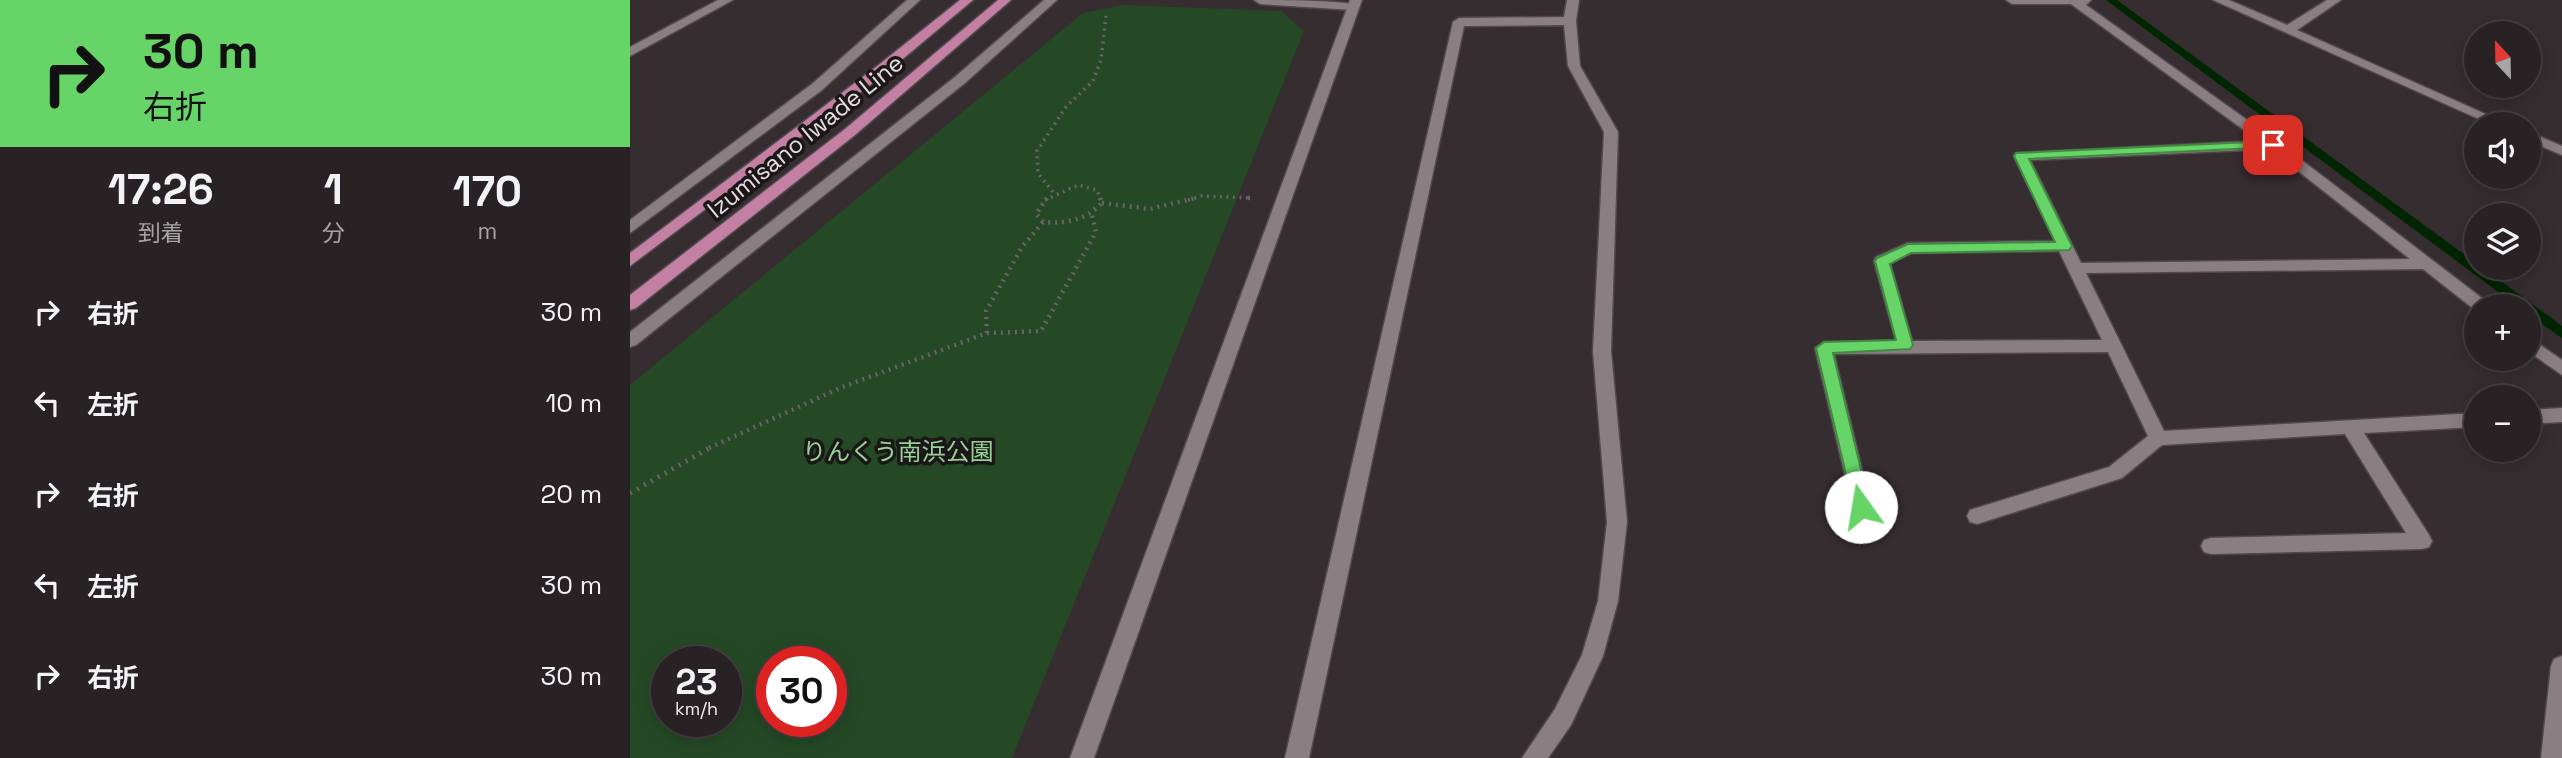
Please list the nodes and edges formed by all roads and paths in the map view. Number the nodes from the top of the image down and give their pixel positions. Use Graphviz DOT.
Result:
graph roads {
  1 [pos="727,0"];
  2 [pos="914,0"];
  3 [pos="967,0"];
  4 [pos="1005,0"];
  5 [pos="1051,0"];
  6 [pos="1260,0"];
  7 [pos="1573,0"];
  8 [pos="2012,0"];
  9 [pos="2091,0"];
  10 [pos="2219,0"];
  11 [pos="2335,0"];
  12 [pos="2075,2"];
  13 [pos="1354,3"];
  14 [pos="1106,16"];
  15 [pos="1570,21"];
  16 [pos="2288,30"];
  17 [pos="630,52"];
  18 [pos="2474,112"];
  19 [pos="2541,141"];
  20 [pos="2273,145"];
  21 [pos="2562,151"];
  22 [pos="1053,192"];
  23 [pos="1252,198"];
  24 [pos="1102,203"];
  25 [pos="1091,215"];
  26 [pos="1043,222"];
  27 [pos="630,228"];
  28 [pos="2064,246"];
  29 [pos="630,261"];
  30 [pos="2426,264"];
  31 [pos="2075,268"];
  32 [pos="2465,294"];
  33 [pos="630,304"];
  34 [pos="986,333"];
  35 [pos="630,341"];
  36 [pos="1905,345"];
  37 [pos="2113,346"];
  38 [pos="2541,352"];
  39 [pos="2562,369"];
  40 [pos="2562,415"];
  41 [pos="2541,416"];
  42 [pos="2464,421"];
  43 [pos="2350,427"];
  44 [pos="2158,438"];
  45 [pos="630,493"];
  46 [pos="1861,507"];
  47 [pos="1978,516"];
  48 [pos="2211,547"];
  49 [pos="2562,666"];
  50 [pos="1082,758"];
  51 [pos="1297,758"];
  52 [pos="1534,758"];
  53 [pos="2553,758"];
  1 -- 17 [label="street"];
  2 -- 27 [label="street"];
  3 -- 29 [label="main road, Izumisano Iwade Line"];
  4 -- 33 [label="main road, Izumisano Iwade Line"];
  5 -- 35 [label="street"];
  6 -- 13 [label="street"];
  7 -- 15 [label="street"];
  8 -- 12 [label="street"];
  9 -- 12 [label="street"];
  10 -- 16 [label="street"];
  11 -- 16 [label="street"];
  12 -- 20 [label="street"];
  13 -- 50 [label="street"];
  14 -- 22 [label="path"];
  15 -- 51 [label="street"];
  15 -- 52 [label="street"];
  16 -- 18 [label="street"];
  19 -- 21 [label="street"];
  20 -- 28 [label="street"];
  20 -- 30 [label="street"];
  22 -- 24 [label="path"];
  22 -- 26 [label="path"];
  23 -- 24 [label="path"];
  24 -- 25 [label="path"];
  25 -- 26 [label="path"];
  25 -- 34 [label="path"];
  26 -- 34 [label="path"];
  28 -- 31 [label="street"];
  28 -- 36 [label="street"];
  30 -- 31 [label="street"];
  30 -- 32 [label="street"];
  31 -- 37 [label="street"];
  34 -- 45 [label="path"];
  36 -- 37 [label="street"];
  36 -- 46 [label="street"];
  37 -- 44 [label="street"];
  38 -- 39 [label="street"];
  40 -- 41 [label="street"];
  42 -- 43 [label="street"];
  43 -- 44 [label="street"];
  43 -- 48 [label="street"];
  44 -- 47 [label="street"];
  49 -- 53 [label="street"];
}
